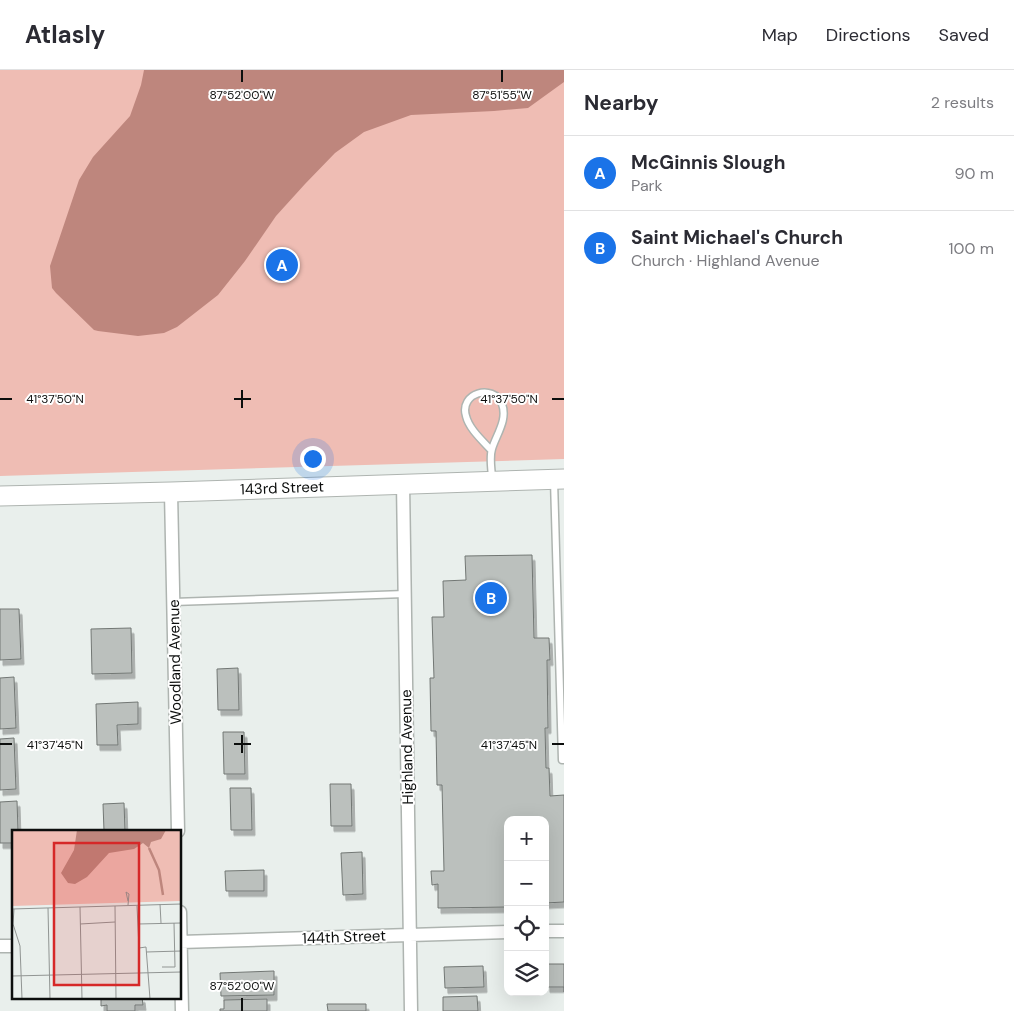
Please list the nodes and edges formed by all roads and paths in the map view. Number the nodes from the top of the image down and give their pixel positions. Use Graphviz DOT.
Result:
graph roads {
  1 [pos="492,450"];
  2 [pos="559,479"];
  3 [pos="492,481"];
  4 [pos="403,484"];
  5 [pos="171,492"];
  6 [pos="0,496"];
  7 [pos="404,594"];
  8 [pos="173,602"];
  9 [pos="561,605"];
  10 [pos="564,760"];
  11 [pos="178,830"];
  12 [pos="549,931"];
  13 [pos="564,931"];
  14 [pos="504,932"];
  15 [pos="410,934"];
  16 [pos="181,942"];
  17 [pos="181,976"];
  18 [pos="182,1011"];
  19 [pos="411,1011"];
  1 -- 1 [label="lane"];
  1 -- 3 [label="lane"];
  2 -- 3 [label="main road, 143rd Street"];
  2 -- 9 [label="lane"];
  3 -- 4 [label="main road, 143rd Street"];
  4 -- 5 [label="main road, 143rd Street"];
  4 -- 7 [label="street, Highland Avenue"];
  5 -- 6 [label="main road, 143rd Street"];
  5 -- 8 [label="street, Woodland Avenue"];
  7 -- 8 [label="lane"];
  7 -- 15 [label="street, Highland Avenue"];
  8 -- 11 [label="street, Woodland Avenue"];
  9 -- 10 [label="lane"];
  12 -- 13 [label="street"];
  14 -- 15 [label="street, 144th Street"];
  15 -- 16 [label="street, 144th Street"];
  15 -- 19 [label="street, Highland Avenue"];
  17 -- 18 [label="street"];
}
